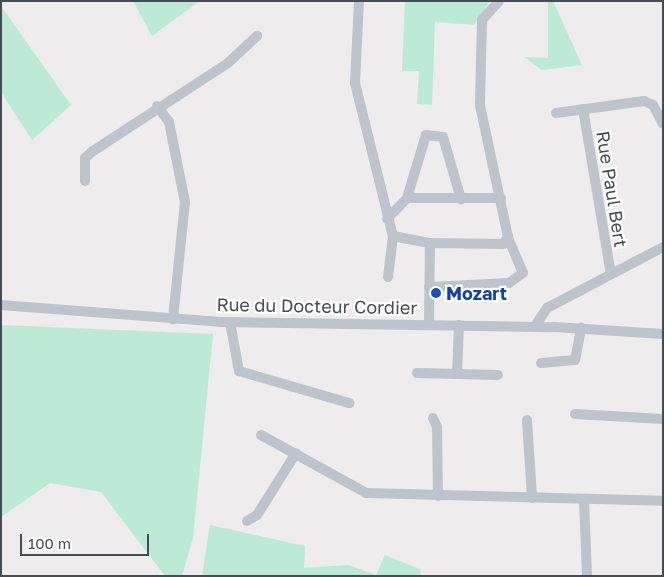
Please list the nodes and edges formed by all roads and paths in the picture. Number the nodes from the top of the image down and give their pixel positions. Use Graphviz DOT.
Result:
graph roads {
  1 [pos="359,1"];
  2 [pos="499,1"];
  3 [pos="257,36"];
  4 [pos="157,106"];
  5 [pos="583,109"];
  6 [pos="556,113"];
  7 [pos="663,124"];
  8 [pos="85,180"];
  9 [pos="407,198"];
  10 [pos="461,198"];
  11 [pos="501,198"];
  12 [pos="387,219"];
  13 [pos="393,236"];
  14 [pos="508,237"];
  15 [pos="430,243"];
  16 [pos="663,247"];
  17 [pos="611,274"];
  18 [pos="388,277"];
  19 [pos="430,287"];
  20 [pos="1,305"];
  21 [pos="555,305"];
  22 [pos="173,319"];
  23 [pos="230,322"];
  24 [pos="429,324"];
  25 [pos="459,325"];
  26 [pos="535,326"];
  27 [pos="554,327"];
  28 [pos="581,328"];
  29 [pos="663,334"];
  30 [pos="541,363"];
  31 [pos="417,373"];
  32 [pos="457,374"];
  33 [pos="498,375"];
  34 [pos="349,403"];
  35 [pos="575,414"];
  36 [pos="433,418"];
  37 [pos="663,419"];
  38 [pos="527,420"];
  39 [pos="260,435"];
  40 [pos="296,453"];
  41 [pos="438,496"];
  42 [pos="532,498"];
  43 [pos="584,500"];
  44 [pos="663,501"];
  45 [pos="248,521"];
  46 [pos="587,576"];
  1 -- 12 [label="street"];
  2 -- 11 [label="street"];
  3 -- 4 [label="street"];
  4 -- 8 [label="street"];
  4 -- 22 [label="street"];
  5 -- 6 [label="street"];
  5 -- 7 [label="street"];
  5 -- 17 [label="street, Rue Paul Bert"];
  9 -- 10 [label="street"];
  9 -- 10 [label="street"];
  9 -- 12 [label="street"];
  10 -- 11 [label="street"];
  11 -- 14 [label="street"];
  12 -- 13 [label="street"];
  13 -- 15 [label="street"];
  13 -- 18 [label="street"];
  14 -- 15 [label="street"];
  14 -- 19 [label="street"];
  15 -- 19 [label="street"];
  16 -- 17 [label="street"];
  17 -- 21 [label="street"];
  19 -- 24 [label="street"];
  20 -- 22 [label="street, Rue du Docteur Cordier"];
  21 -- 26 [label="street"];
  21 -- 27 [label="street"];
  22 -- 23 [label="street, Rue du Docteur Cordier"];
  23 -- 24 [label="street, Rue du Docteur Cordier"];
  23 -- 34 [label="street"];
  24 -- 25 [label="street, Rue du Docteur Cordier"];
  25 -- 26 [label="street, Rue du Docteur Cordier"];
  25 -- 32 [label="street"];
  26 -- 27 [label="street, Rue du Docteur Cordier"];
  27 -- 28 [label="street, Rue du Docteur Cordier"];
  28 -- 29 [label="street, Rue du Docteur Cordier"];
  28 -- 30 [label="street"];
  31 -- 32 [label="street"];
  32 -- 33 [label="street"];
  35 -- 37 [label="street"];
  36 -- 41 [label="street"];
  38 -- 42 [label="street"];
  39 -- 40 [label="street"];
  40 -- 41 [label="street"];
  40 -- 45 [label="street"];
  41 -- 42 [label="street"];
  42 -- 43 [label="street"];
  43 -- 44 [label="street"];
  43 -- 46 [label="street"];
}
